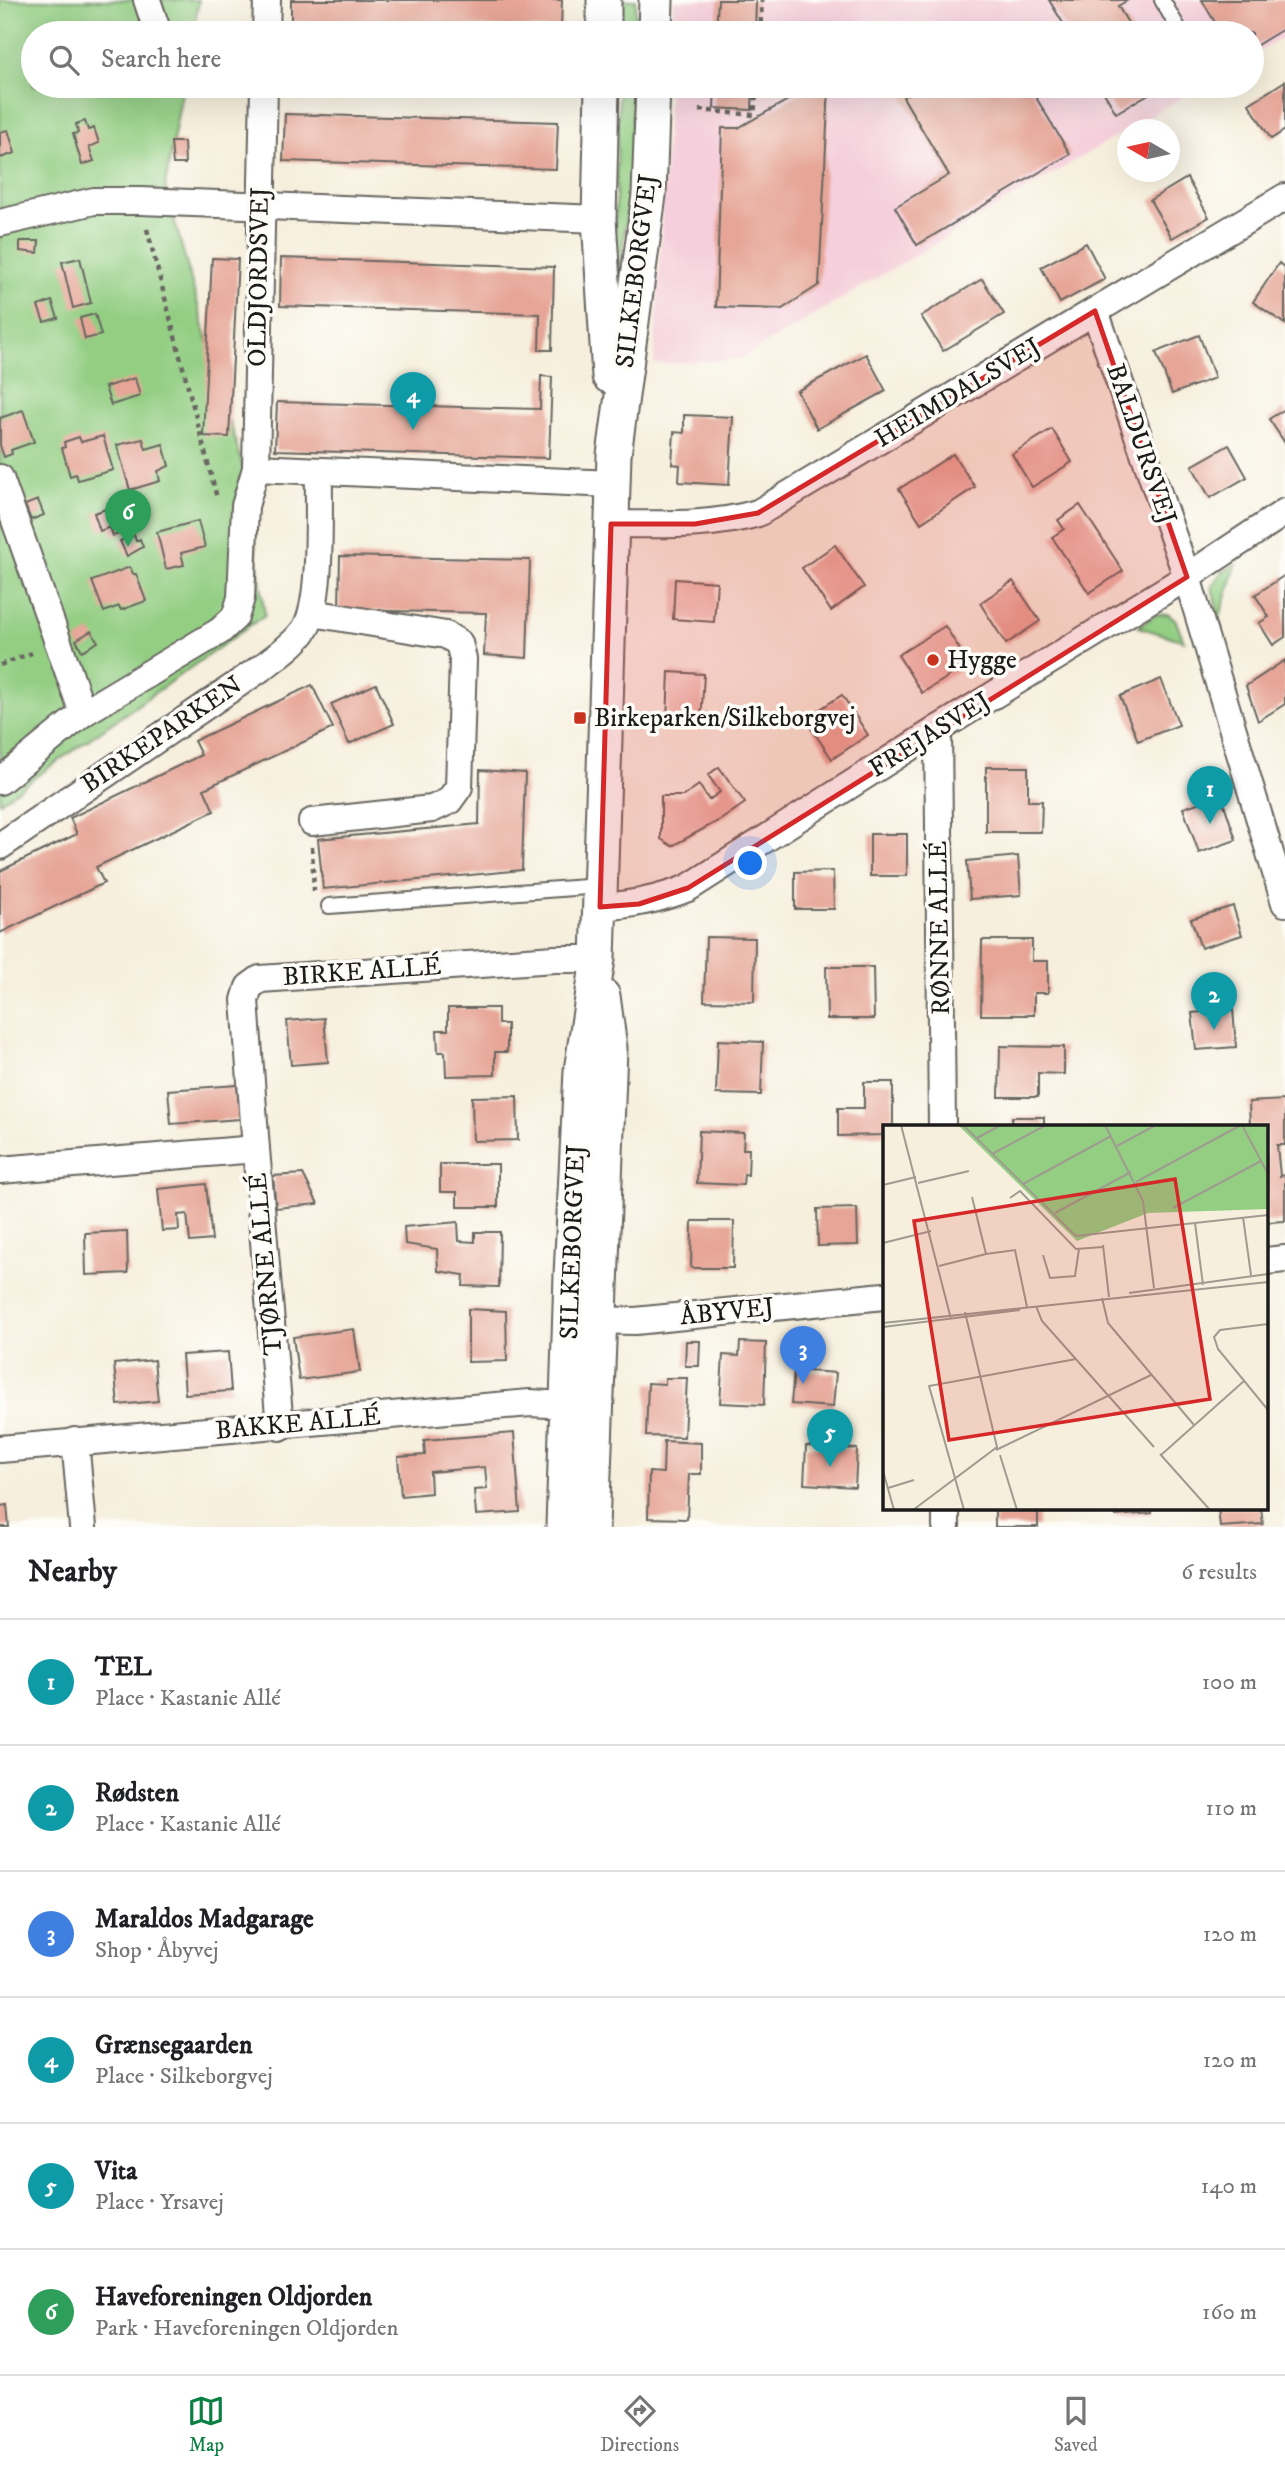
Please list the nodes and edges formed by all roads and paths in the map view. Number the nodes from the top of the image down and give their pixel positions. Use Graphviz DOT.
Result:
graph roads {
  1 [pos="147,0"];
  2 [pos="267,0"];
  3 [pos="604,0"];
  4 [pos="656,0"];
  5 [pos="762,0"];
  6 [pos="1161,0"];
  7 [pos="154,21"];
  8 [pos="266,21"];
  9 [pos="604,21"];
  10 [pos="655,21"];
  11 [pos="761,21"];
  12 [pos="1174,21"];
  13 [pos="264,98"];
  14 [pos="603,98"];
  15 [pos="653,98"];
  16 [pos="756,98"];
  17 [pos="699,110"];
  18 [pos="1285,197"];
  19 [pos="140,201"];
  20 [pos="260,207"];
  21 [pos="599,219"];
  22 [pos="0,223"];
  23 [pos="1095,311"];
  24 [pos="256,468"];
  25 [pos="613,470"];
  26 [pos="318,471"];
  27 [pos="0,478"];
  28 [pos="220,510"];
  29 [pos="1285,512"];
  30 [pos="611,524"];
  31 [pos="1187,577"];
  32 [pos="312,613"];
  33 [pos="58,642"];
  34 [pos="0,665"];
  35 [pos="83,713"];
  36 [pos="938,729"];
  37 [pos="0,780"];
  38 [pos="312,822"];
  39 [pos="0,846"];
  40 [pos="600,897"];
  41 [pos="1285,902"];
  42 [pos="329,906"];
  43 [pos="598,959"];
  44 [pos="942,1125"];
  45 [pos="256,1149"];
  46 [pos="0,1170"];
  47 [pos="883,1296"];
  48 [pos="585,1320"];
  49 [pos="582,1406"];
  50 [pos="280,1426"];
  51 [pos="75,1441"];
  52 [pos="0,1449"];
  53 [pos="83,1527"];
  54 [pos="563,1527"];
  55 [pos="592,1527"];
  1 -- 7 [label="street"];
  2 -- 8 [label="street"];
  3 -- 9 [label="street"];
  4 -- 10 [label="street"];
  5 -- 11 [label="path"];
  6 -- 12 [label="lane"];
  13 -- 20 [label="street, OLDJORDSVEJ"];
  14 -- 21 [label="street, SILKEBORGVEJ"];
  15 -- 25 [label="street, SILKEBORGVEJ"];
  16 -- 17 [label="path"];
  18 -- 23 [label="street, HEIMDALSVEJ"];
  19 -- 20 [label="street, SILKEBORGVEJ"];
  19 -- 22 [label="street, SILKEBORGVEJ"];
  19 -- 28 [label="path"];
  20 -- 21 [label="street, SILKEBORGVEJ"];
  20 -- 24 [label="street, OLDJORDSVEJ"];
  21 -- 25 [label="street, SILKEBORGVEJ"];
  23 -- 30 [label="street, HEIMDALSVEJ"];
  23 -- 31 [label="street, BALDURSVEJ"];
  24 -- 26 [label="street"];
  24 -- 35 [label="street, OLDJORDSVEJ"];
  25 -- 26 [label="street"];
  25 -- 30 [label="street, SILKEBORGVEJ"];
  26 -- 32 [label="street, BIRKEPARKEN"];
  27 -- 33 [label="street"];
  29 -- 31 [label="street, FREJASVEJ"];
  30 -- 40 [label="street, SILKEBORGVEJ"];
  31 -- 36 [label="street, FREJASVEJ"];
  31 -- 41 [label="street, BALDURSVEJ"];
  32 -- 38 [label="street"];
  32 -- 39 [label="street, BIRKEPARKEN"];
  33 -- 34 [label="path"];
  33 -- 35 [label="street"];
  35 -- 37 [label="street"];
  36 -- 40 [label="street, FREJASVEJ"];
  36 -- 44 [label="street, RØNNE ALLÉ"];
  40 -- 42 [label="lane"];
  40 -- 43 [label="street, SILKEBORGVEJ"];
  43 -- 45 [label="street, BIRKE ALLÉ"];
  43 -- 48 [label="street, SILKEBORGVEJ"];
  45 -- 46 [label="street, TJØRNE ALLÉ"];
  45 -- 50 [label="street, TJØRNE ALLÉ"];
  47 -- 48 [label="street, ÅBYVEJ"];
  48 -- 49 [label="street, SILKEBORGVEJ"];
  49 -- 50 [label="street, BAKKE ALLÉ"];
  49 -- 54 [label="street, SILKEBORGVEJ"];
  49 -- 55 [label="street, SILKEBORGVEJ"];
  50 -- 51 [label="street, BAKKE ALLÉ"];
  51 -- 52 [label="street, BAKKE ALLÉ"];
  51 -- 53 [label="street"];
}
